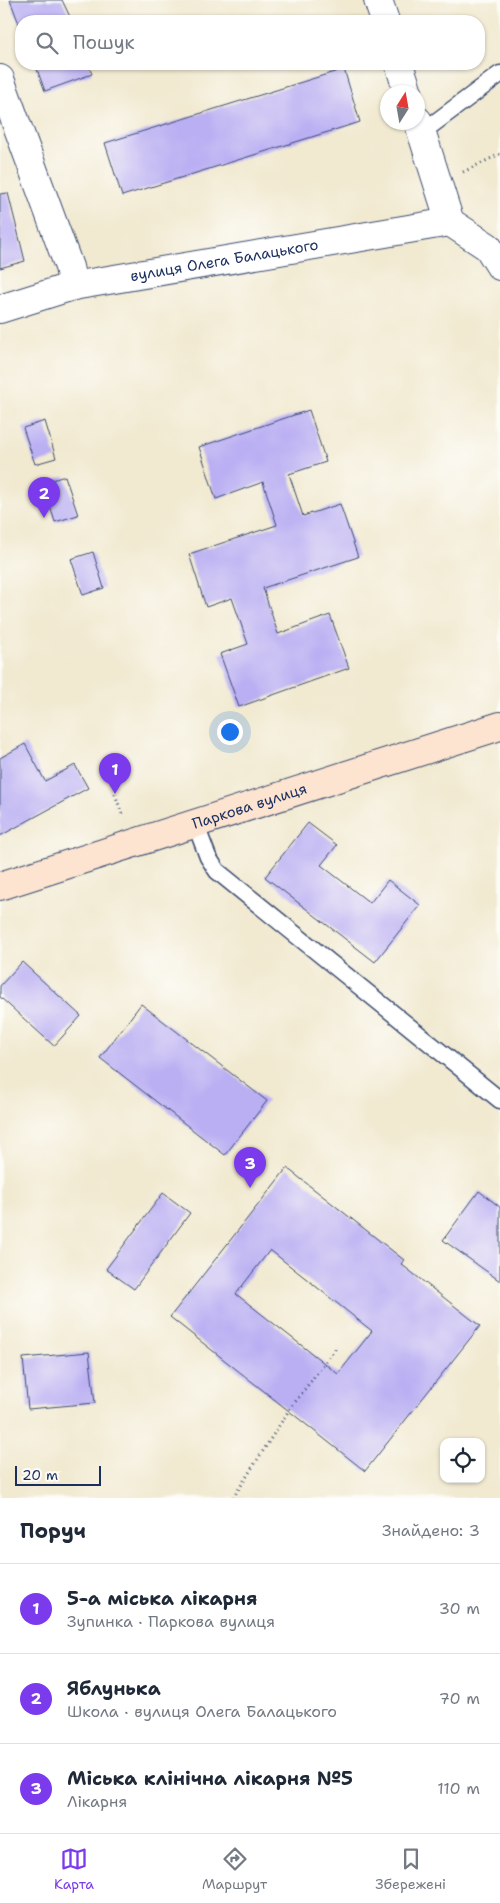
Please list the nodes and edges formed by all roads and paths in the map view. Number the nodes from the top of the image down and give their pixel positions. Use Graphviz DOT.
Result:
graph roads {
  1 [pos="378,0"];
  2 [pos="383,15"];
  3 [pos="401,70"];
  4 [pos="500,74"];
  5 [pos="0,79"];
  6 [pos="406,85"];
  7 [pos="425,123"];
  8 [pos="420,130"];
  9 [pos="500,154"];
  10 [pos="438,185"];
  11 [pos="450,222"];
  12 [pos="500,266"];
  13 [pos="73,286"];
  14 [pos="0,309"];
  15 [pos="500,726"];
  16 [pos="195,823"];
  17 [pos="0,886"];
  18 [pos="500,1100"];
  19 [pos="336,1348"];
  20 [pos="233,1498"];
  1 -- 2 [label="street"];
  3 -- 6 [label="street"];
  4 -- 7 [label="lane"];
  5 -- 13 [label="street"];
  8 -- 10 [label="street"];
  9 -- 10 [label="path"];
  10 -- 11 [label="street"];
  11 -- 12 [label="street"];
  11 -- 13 [label="street, вулиця Олега Балацького"];
  13 -- 14 [label="street, вулиця Олега Балацького"];
  15 -- 16 [label="main road, Паркова вулиця"];
  16 -- 17 [label="main road, Паркова вулиця"];
  16 -- 18 [label="lane"];
  19 -- 20 [label="path"];
}
